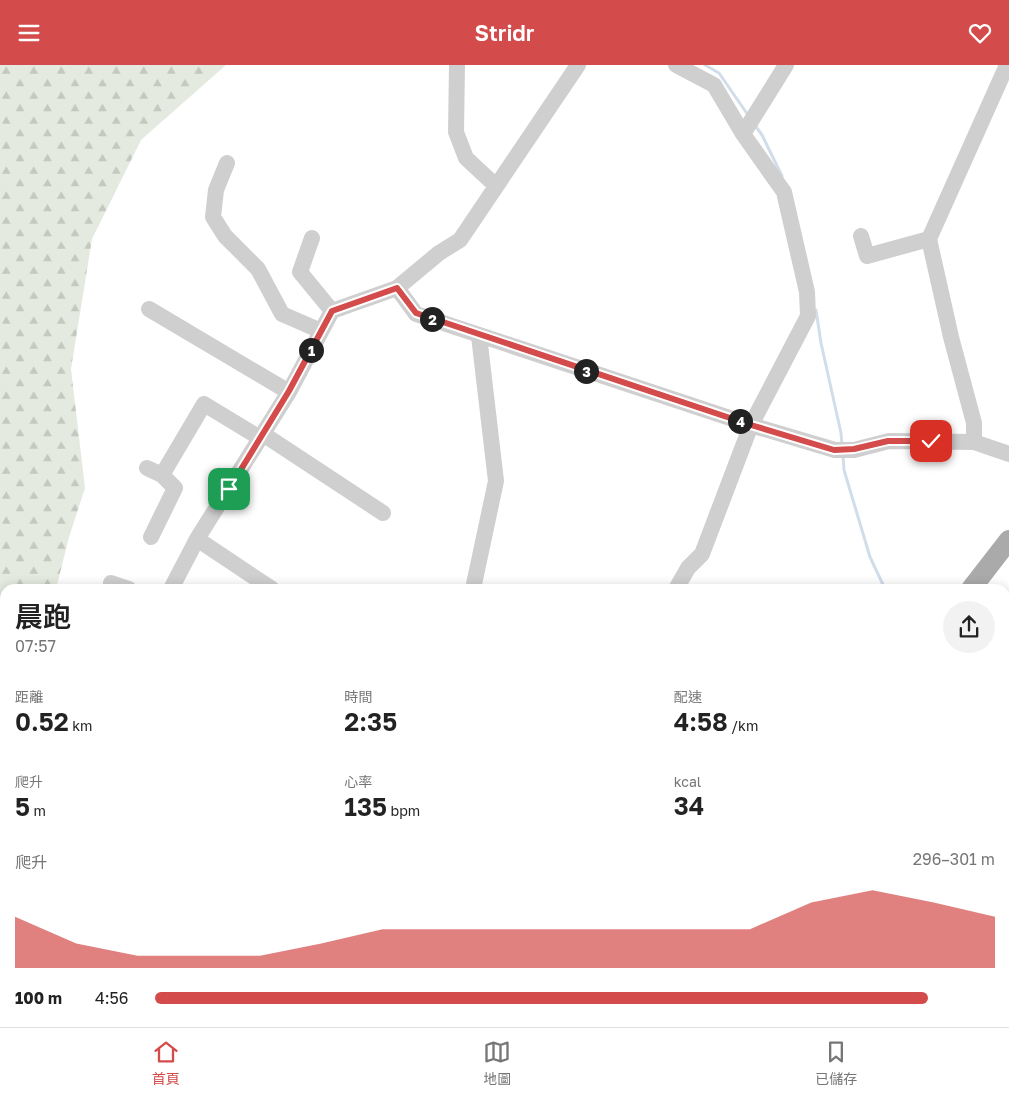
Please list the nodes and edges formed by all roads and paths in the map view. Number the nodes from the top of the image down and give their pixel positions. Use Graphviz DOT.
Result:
graph roads {
  1 [pos="457,65"];
  2 [pos="578,65"];
  3 [pos="676,65"];
  4 [pos="786,65"];
  5 [pos="1007,65"];
  6 [pos="743,134"];
  7 [pos="227,163"];
  8 [pos="496,186"];
  9 [pos="861,236"];
  10 [pos="312,238"];
  11 [pos="929,239"];
  12 [pos="397,288"];
  13 [pos="149,309"];
  14 [pos="332,311"];
  15 [pos="321,331"];
  16 [pos="479,336"];
  17 [pos="289,391"];
  18 [pos="751,425"];
  19 [pos="262,436"];
  20 [pos="974,442"];
  21 [pos="1009,454"];
  22 [pos="383,513"];
  23 [pos="150,537"];
  24 [pos="197,539"];
  25 [pos="1009,539"];
  26 [pos="111,583"];
  27 [pos="114,584"];
  28 [pos="174,584"];
  29 [pos="264,584"];
  30 [pos="474,584"];
  31 [pos="679,584"];
  32 [pos="975,584"];
  1 -- 8 [label="street"];
  2 -- 8 [label="street"];
  3 -- 6 [label="street"];
  4 -- 6 [label="street"];
  5 -- 11 [label="street"];
  6 -- 18 [label="street"];
  7 -- 15 [label="street"];
  8 -- 12 [label="street"];
  9 -- 11 [label="street"];
  10 -- 14 [label="street"];
  11 -- 20 [label="street"];
  12 -- 14 [label="street"];
  12 -- 16 [label="street"];
  13 -- 17 [label="street"];
  14 -- 15 [label="street"];
  15 -- 17 [label="street"];
  16 -- 18 [label="street"];
  16 -- 30 [label="street"];
  17 -- 19 [label="street"];
  18 -- 20 [label="street"];
  18 -- 31 [label="street"];
  19 -- 22 [label="street"];
  19 -- 23 [label="street"];
  19 -- 24 [label="street"];
  20 -- 21 [label="street"];
  24 -- 28 [label="street"];
  24 -- 29 [label="street"];
  25 -- 32 [label="main road"];
  26 -- 27 [label="street"];
}
